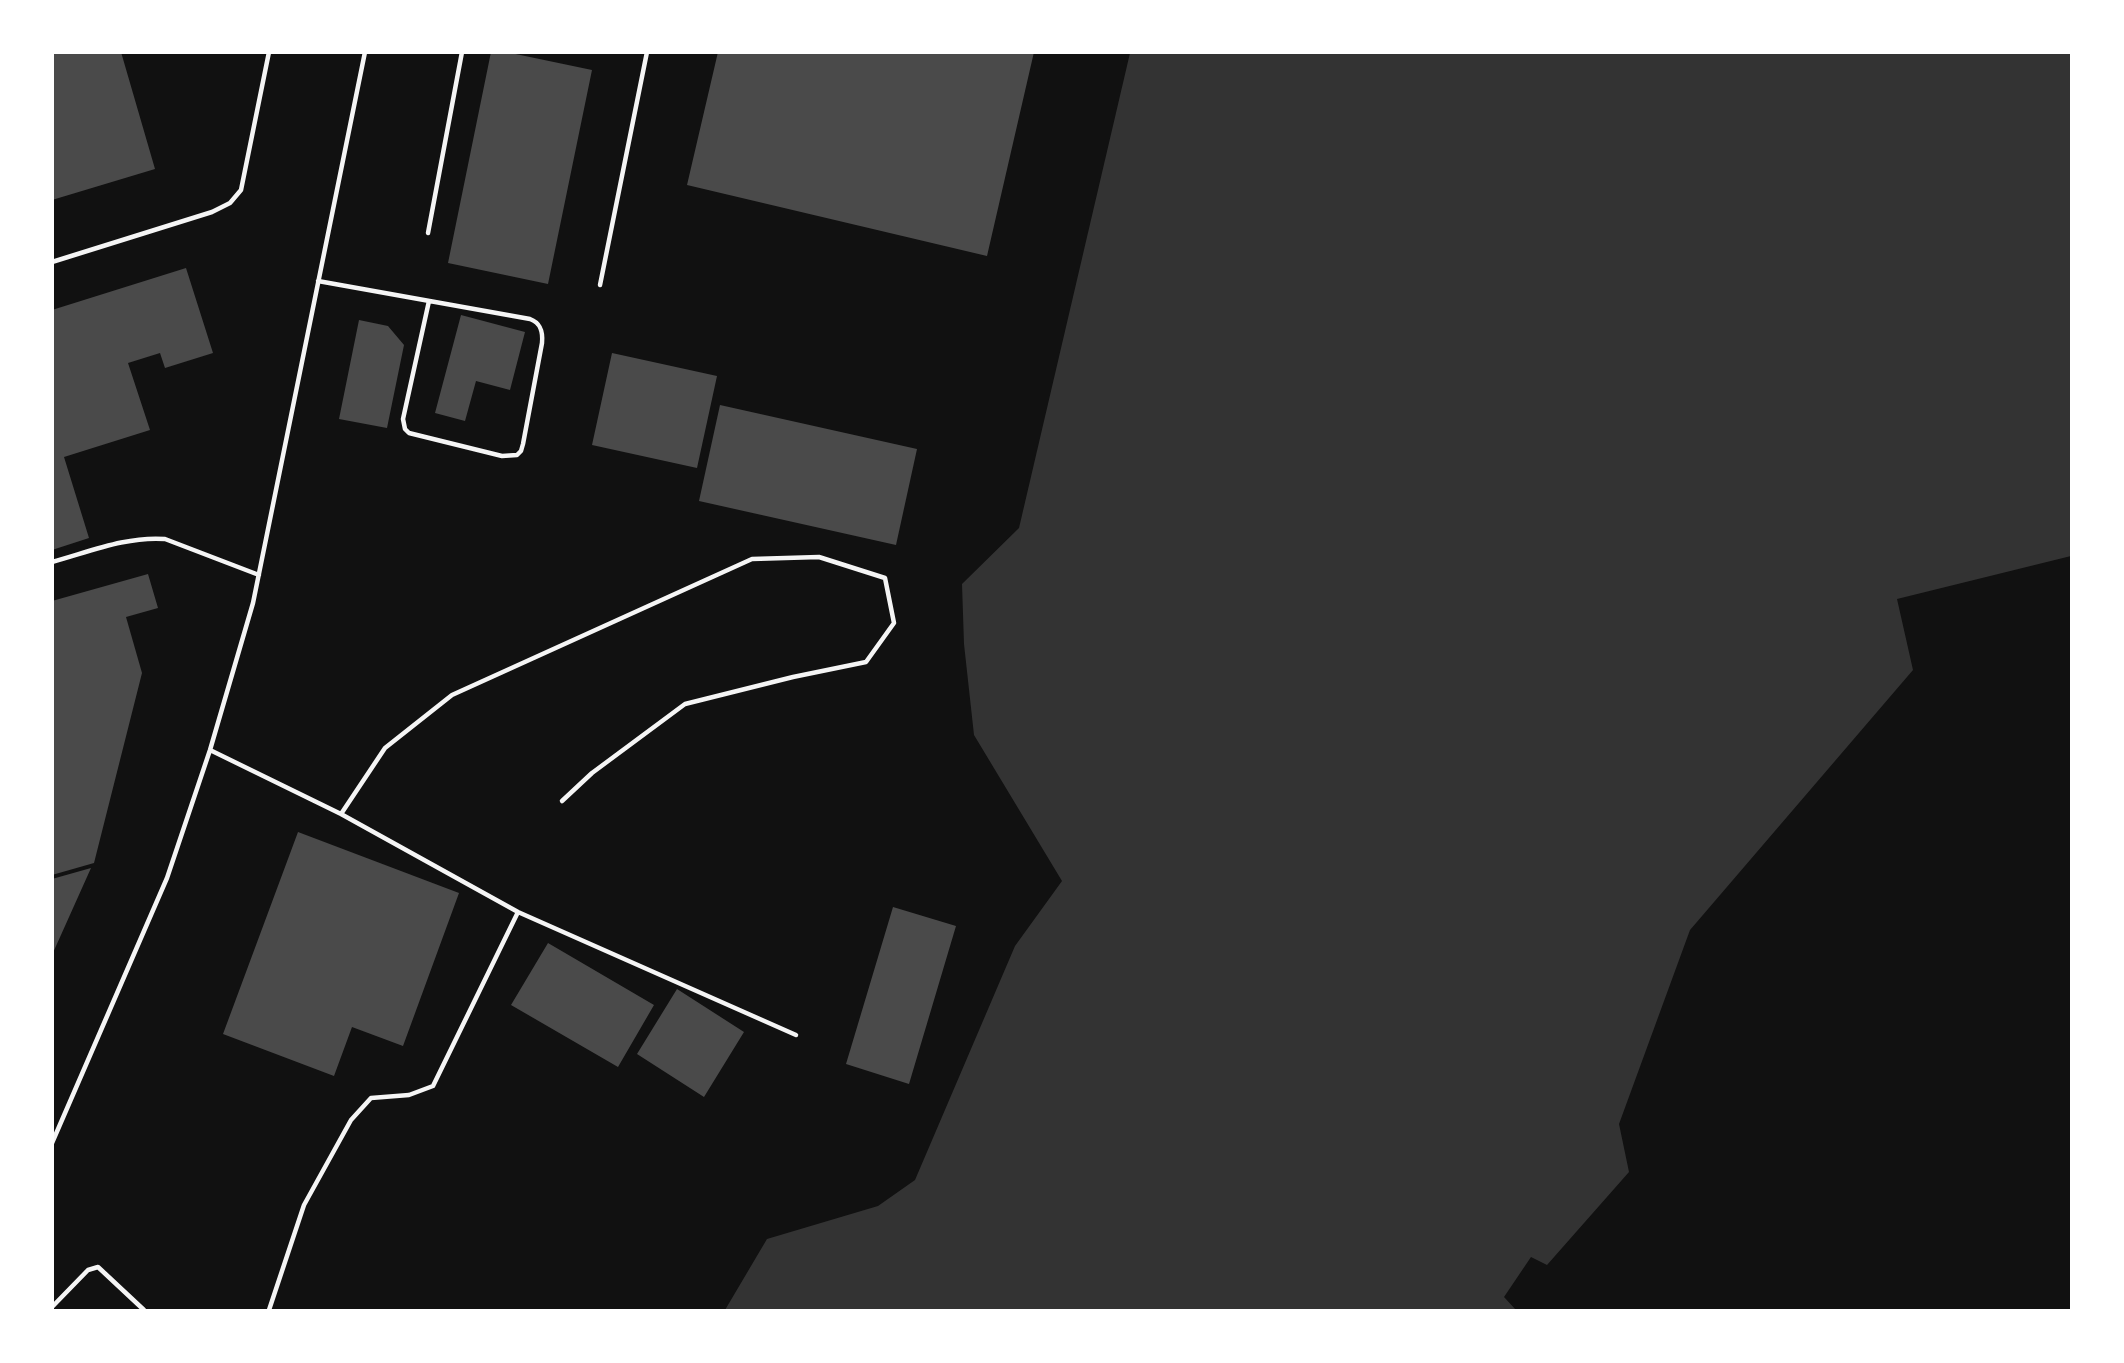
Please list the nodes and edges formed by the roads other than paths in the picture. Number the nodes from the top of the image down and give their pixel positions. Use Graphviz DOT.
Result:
graph roads {
  1 [pos="269,52"];
  2 [pos="365,52"];
  3 [pos="462,52"];
  4 [pos="647,52"];
  5 [pos="428,233"];
  6 [pos="52,262"];
  7 [pos="318,281"];
  8 [pos="600,285"];
  9 [pos="429,301"];
  10 [pos="52,562"];
  11 [pos="259,575"];
  12 [pos="210,750"];
  13 [pos="562,801"];
  14 [pos="341,814"];
  15 [pos="518,912"];
  16 [pos="796,1035"];
  17 [pos="52,1143"];
  18 [pos="52,1307"];
  19 [pos="144,1311"];
  20 [pos="269,1311"];
  1 -- 6 [label="lane"];
  2 -- 7 [label="lane"];
  3 -- 5 [label="lane"];
  4 -- 8 [label="lane"];
  7 -- 9 [label="lane"];
  7 -- 11 [label="lane"];
  9 -- 9 [label="lane"];
  10 -- 11 [label="lane"];
  11 -- 12 [label="lane"];
  12 -- 14 [label="lane"];
  12 -- 17 [label="lane"];
  13 -- 14 [label="lane"];
  14 -- 15 [label="lane"];
  15 -- 16 [label="lane"];
  15 -- 20 [label="lane"];
  18 -- 19 [label="lane"];
}
